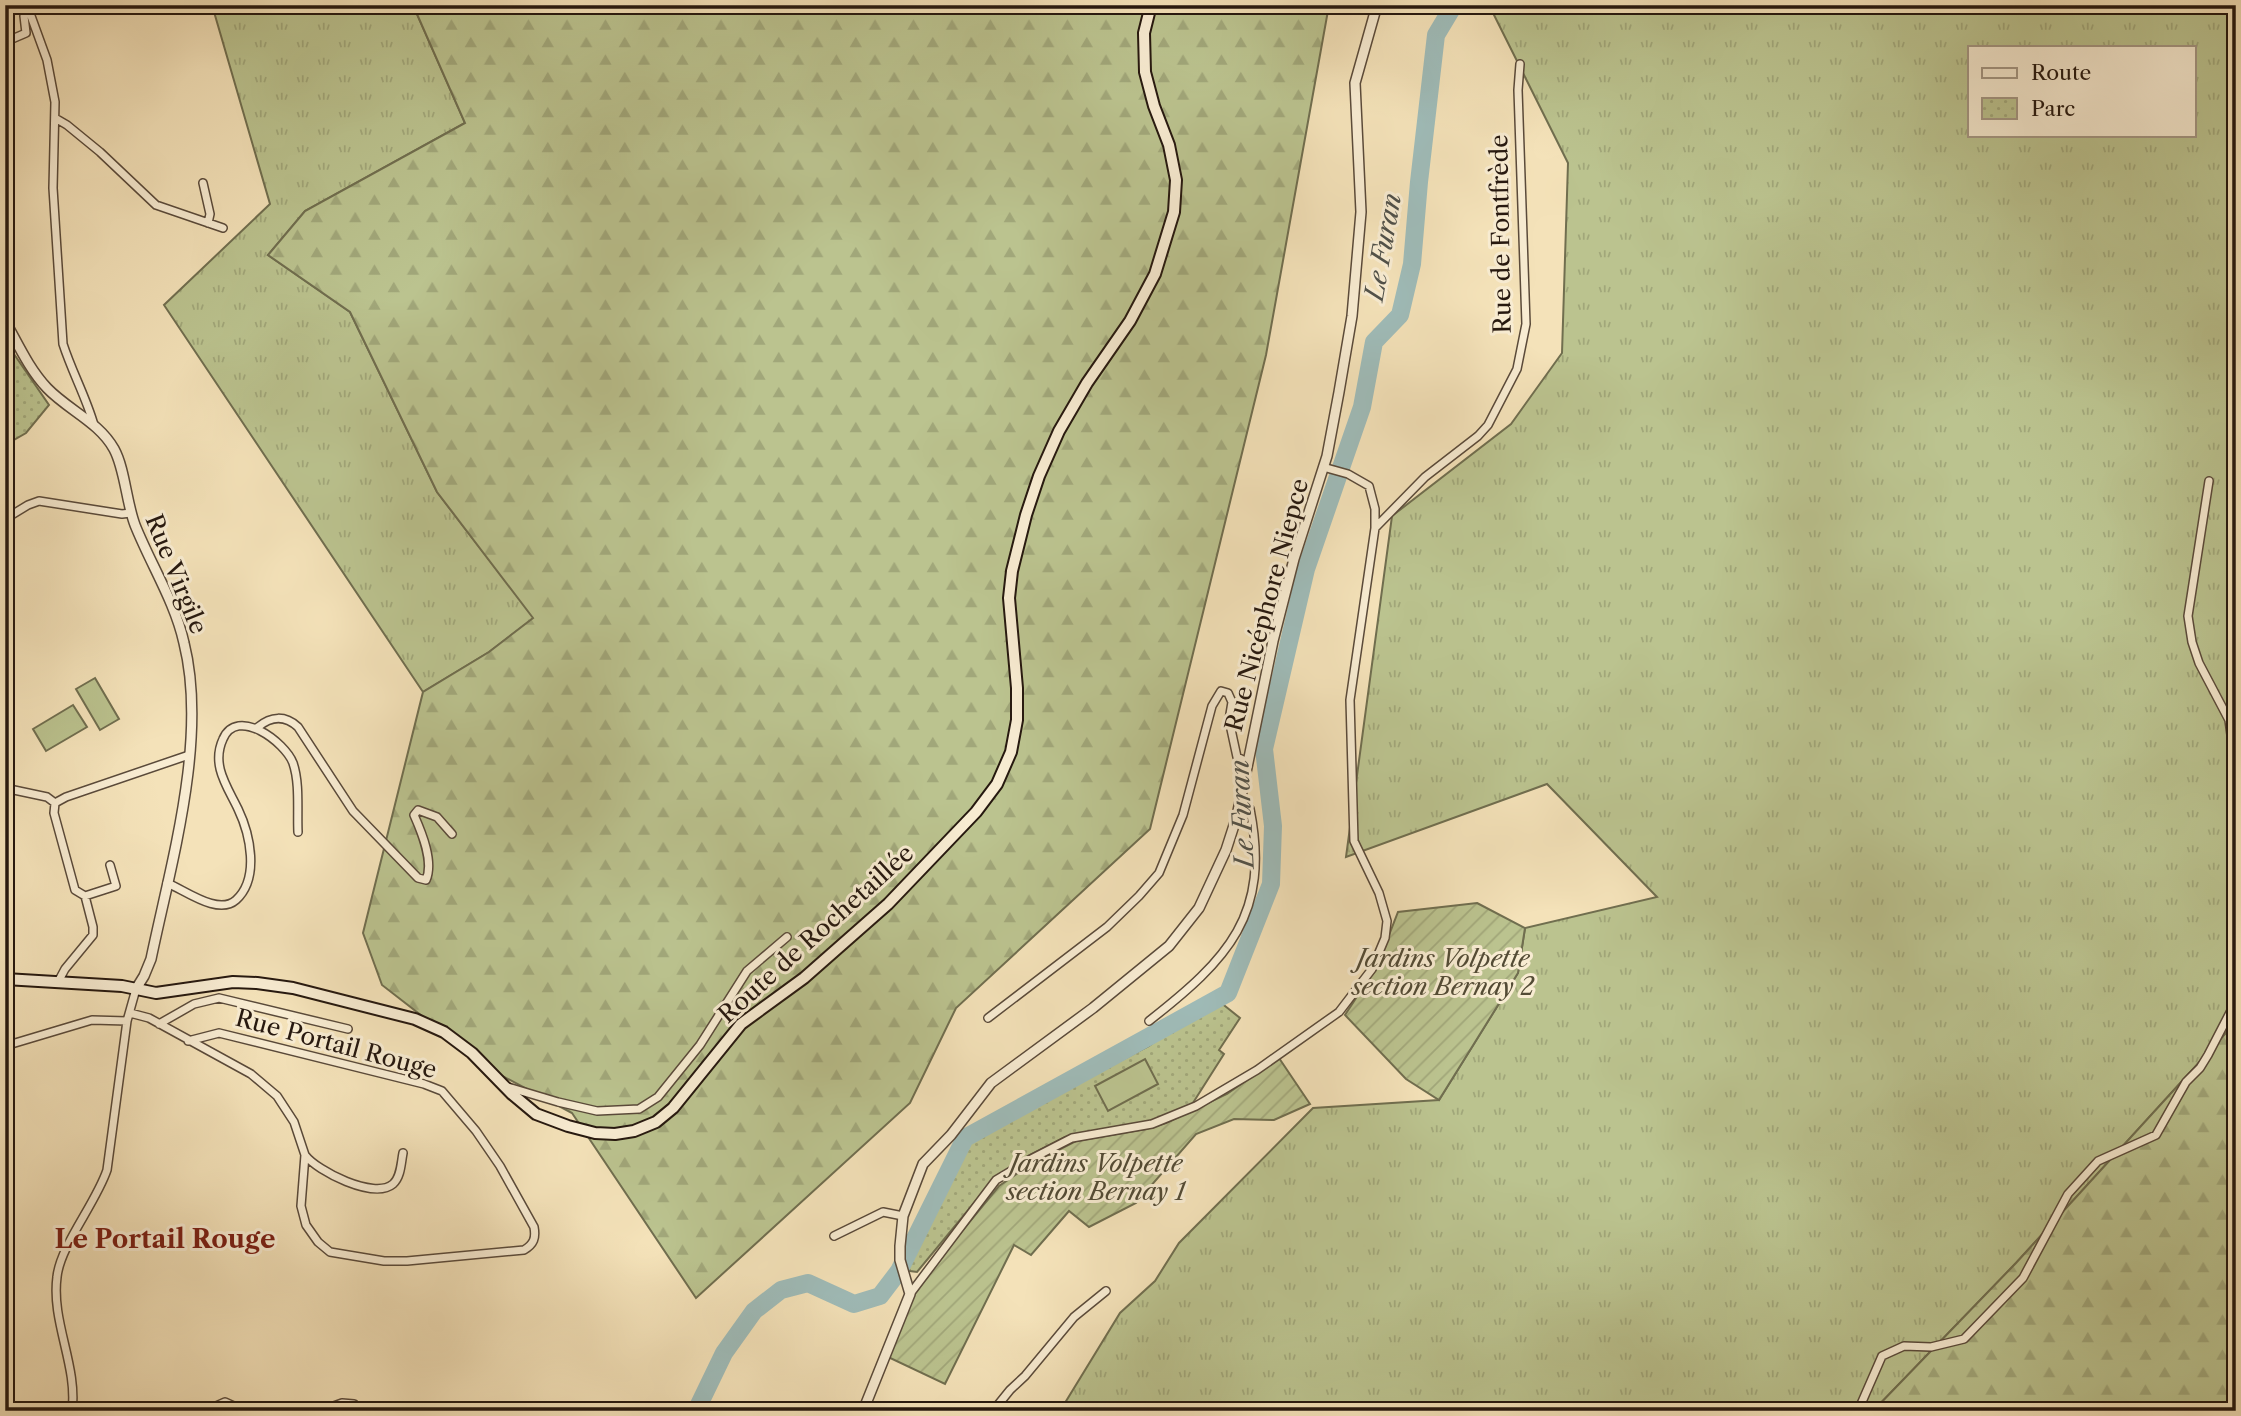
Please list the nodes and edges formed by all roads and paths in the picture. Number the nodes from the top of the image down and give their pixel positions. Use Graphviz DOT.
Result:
graph roads {
  1 [pos="1151,5"];
  2 [pos="1377,5"];
  3 [pos="26,7"];
  4 [pos="5,43"];
  5 [pos="1520,64"];
  6 [pos="55,118"];
  7 [pos="203,183"];
  8 [pos="208,223"];
  9 [pos="223,228"];
  10 [pos="5,321"];
  11 [pos="94,425"];
  12 [pos="1327,468"];
  13 [pos="2208,481"];
  14 [pos="131,513"];
  15 [pos="5,519"];
  16 [pos="1376,528"];
  17 [pos="2236,664"];
  18 [pos="2229,720"];
  19 [pos="258,727"];
  20 [pos="189,755"];
  21 [pos="1247,762"];
  22 [pos="2236,771"];
  23 [pos="14,790"];
  24 [pos="1240,801"];
  25 [pos="55,803"];
  26 [pos="298,832"];
  27 [pos="452,834"];
  28 [pos="110,865"];
  29 [pos="167,883"];
  30 [pos="85,896"];
  31 [pos="787,937"];
  32 [pos="6,979"];
  33 [pos="58,982"];
  34 [pos="135,989"];
  35 [pos="2236,1001"];
  36 [pos="129,1017"];
  37 [pos="988,1018"];
  38 [pos="1149,1021"];
  39 [pos="159,1024"];
  40 [pos="348,1029"];
  41 [pos="188,1041"];
  42 [pos="5,1046"];
  43 [pos="503,1086"];
  44 [pos="403,1153"];
  45 [pos="305,1155"];
  46 [pos="903,1216"];
  47 [pos="834,1236"];
  48 [pos="1106,1291"];
  49 [pos="910,1294"];
  50 [pos="72,1411"];
  51 [pos="214,1411"];
  52 [pos="245,1411"];
  53 [pos="320,1411"];
  54 [pos="355,1411"];
  55 [pos="863,1411"];
  56 [pos="993,1411"];
  57 [pos="1858,1411"];
  1 -- 43 [label="main road, Route de Rochetaillée"];
  2 -- 12 [label="street, Rue Nicéphore Niepce"];
  3 -- 4 [label="street"];
  3 -- 6 [label="street"];
  5 -- 16 [label="street, Rue de Fontfrède"];
  6 -- 8 [label="street"];
  6 -- 11 [label="street"];
  7 -- 8 [label="street"];
  8 -- 9 [label="street"];
  10 -- 11 [label="street, Rue Virgile"];
  11 -- 14 [label="street, Rue Virgile"];
  12 -- 16 [label="street"];
  12 -- 21 [label="street, Rue Nicéphore Niepce"];
  13 -- 18 [label="street"];
  14 -- 15 [label="street"];
  14 -- 20 [label="street, Rue Virgile"];
  16 -- 49 [label="street"];
  17 -- 18 [label="street"];
  18 -- 22 [label="street"];
  19 -- 26 [label="street"];
  19 -- 27 [label="street"];
  19 -- 29 [label="street"];
  20 -- 25 [label="street"];
  20 -- 29 [label="street, Rue Virgile"];
  21 -- 24 [label="street, Rue Nicéphore Niepce"];
  21 -- 37 [label="street"];
  23 -- 25 [label="street"];
  24 -- 38 [label="street"];
  24 -- 46 [label="street, Rue Nicéphore Niepce"];
  25 -- 30 [label="street"];
  28 -- 30 [label="street"];
  29 -- 34 [label="street, Rue Virgile"];
  30 -- 33 [label="street"];
  31 -- 43 [label="street"];
  32 -- 33 [label="main road, Route de Rochetaillée"];
  33 -- 34 [label="main road, Route de Rochetaillée"];
  34 -- 36 [label="street"];
  34 -- 43 [label="main road, Route de Rochetaillée"];
  35 -- 57 [label="street"];
  36 -- 39 [label="street, Rue Portail Rouge"];
  36 -- 42 [label="street, Rue Portail Rouge"];
  36 -- 50 [label="street"];
  39 -- 40 [label="street"];
  39 -- 41 [label="street, Rue Portail Rouge"];
  41 -- 45 [label="street, Rue Portail Rouge"];
  41 -- 45 [label="street, Rue Portail Rouge"];
  44 -- 45 [label="street"];
  46 -- 47 [label="street"];
  46 -- 49 [label="street, Rue Nicéphore Niepce"];
  48 -- 56 [label="street"];
  49 -- 55 [label="street"];
  51 -- 52 [label="street"];
  53 -- 54 [label="street"];
}
